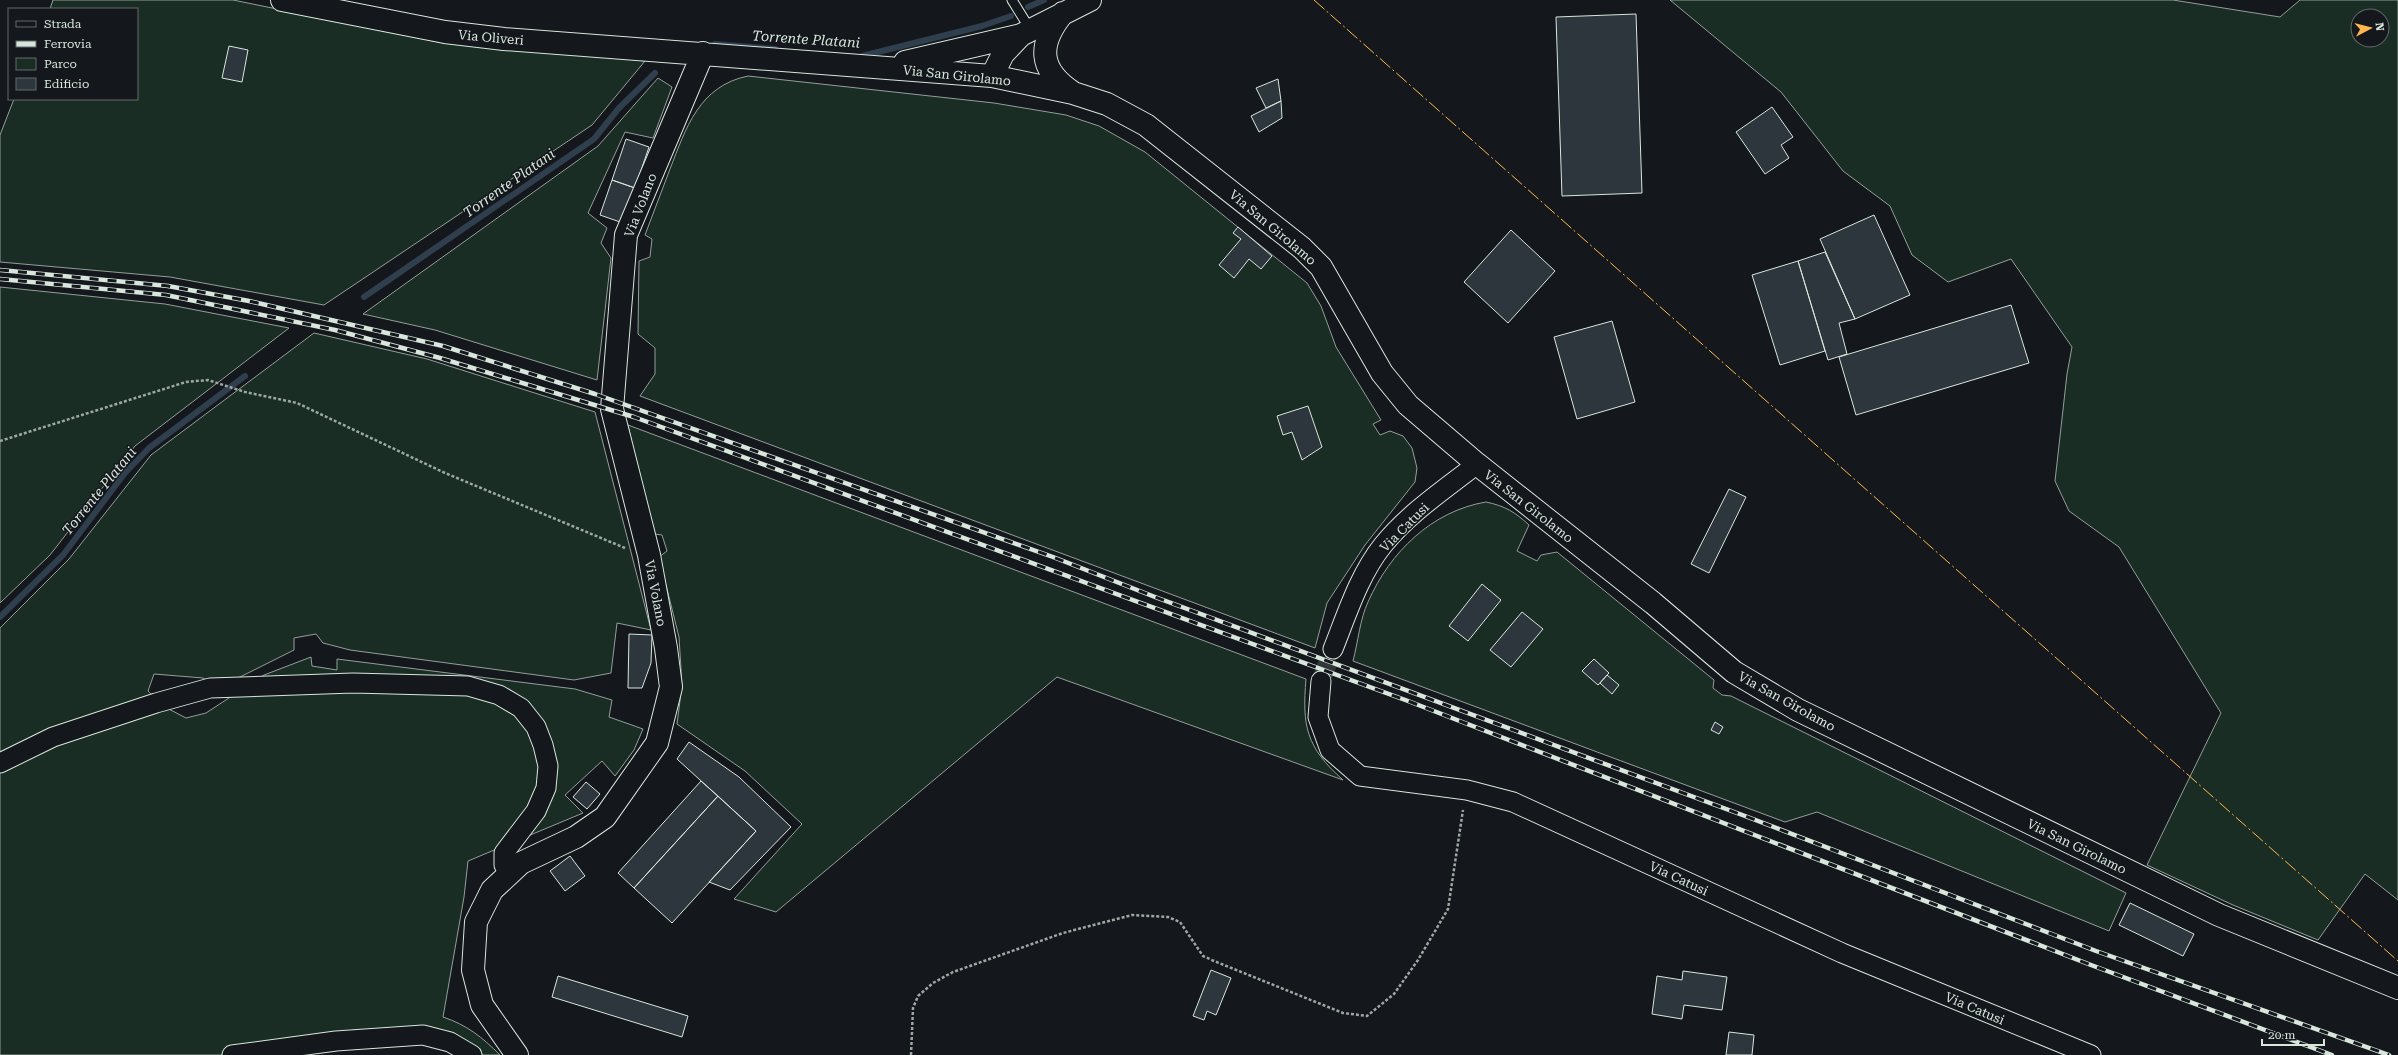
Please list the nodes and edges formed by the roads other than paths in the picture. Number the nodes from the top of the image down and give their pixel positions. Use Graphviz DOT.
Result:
graph roads {
  1 [pos="282,0"];
  2 [pos="1012,0"];
  3 [pos="1090,0"];
  4 [pos="1063,13"];
  5 [pos="1026,32"];
  6 [pos="703,53"];
  7 [pos="881,68"];
  8 [pos="992,76"];
  9 [pos="1073,93"];
  10 [pos="1477,464"];
  11 [pos="1333,649"];
  12 [pos="1321,681"];
  13 [pos="0,763"];
  14 [pos="509,874"];
  15 [pos="2398,988"];
  16 [pos="232,1055"];
  17 [pos="472,1055"];
  18 [pos="517,1055"];
  19 [pos="2091,1055"];
  1 -- 6 [label="street, Via Oliveri"];
  2 -- 5 [label="lane"];
  3 -- 4 [label="street"];
  4 -- 5 [label="street"];
  4 -- 9 [label="street"];
  5 -- 7 [label="street"];
  5 -- 8 [label="street"];
  6 -- 7 [label="street, Via San Girolamo"];
  6 -- 14 [label="street, Via Volano"];
  7 -- 8 [label="street, Via San Girolamo"];
  8 -- 9 [label="street, Via San Girolamo"];
  9 -- 10 [label="street, Via San Girolamo"];
  10 -- 11 [label="street, Via Catusi"];
  10 -- 15 [label="street, Via San Girolamo"];
  12 -- 19 [label="street, Via Catusi"];
  13 -- 14 [label="street"];
  14 -- 18 [label="street, Via Volano"];
  16 -- 17 [label="street"];
}
